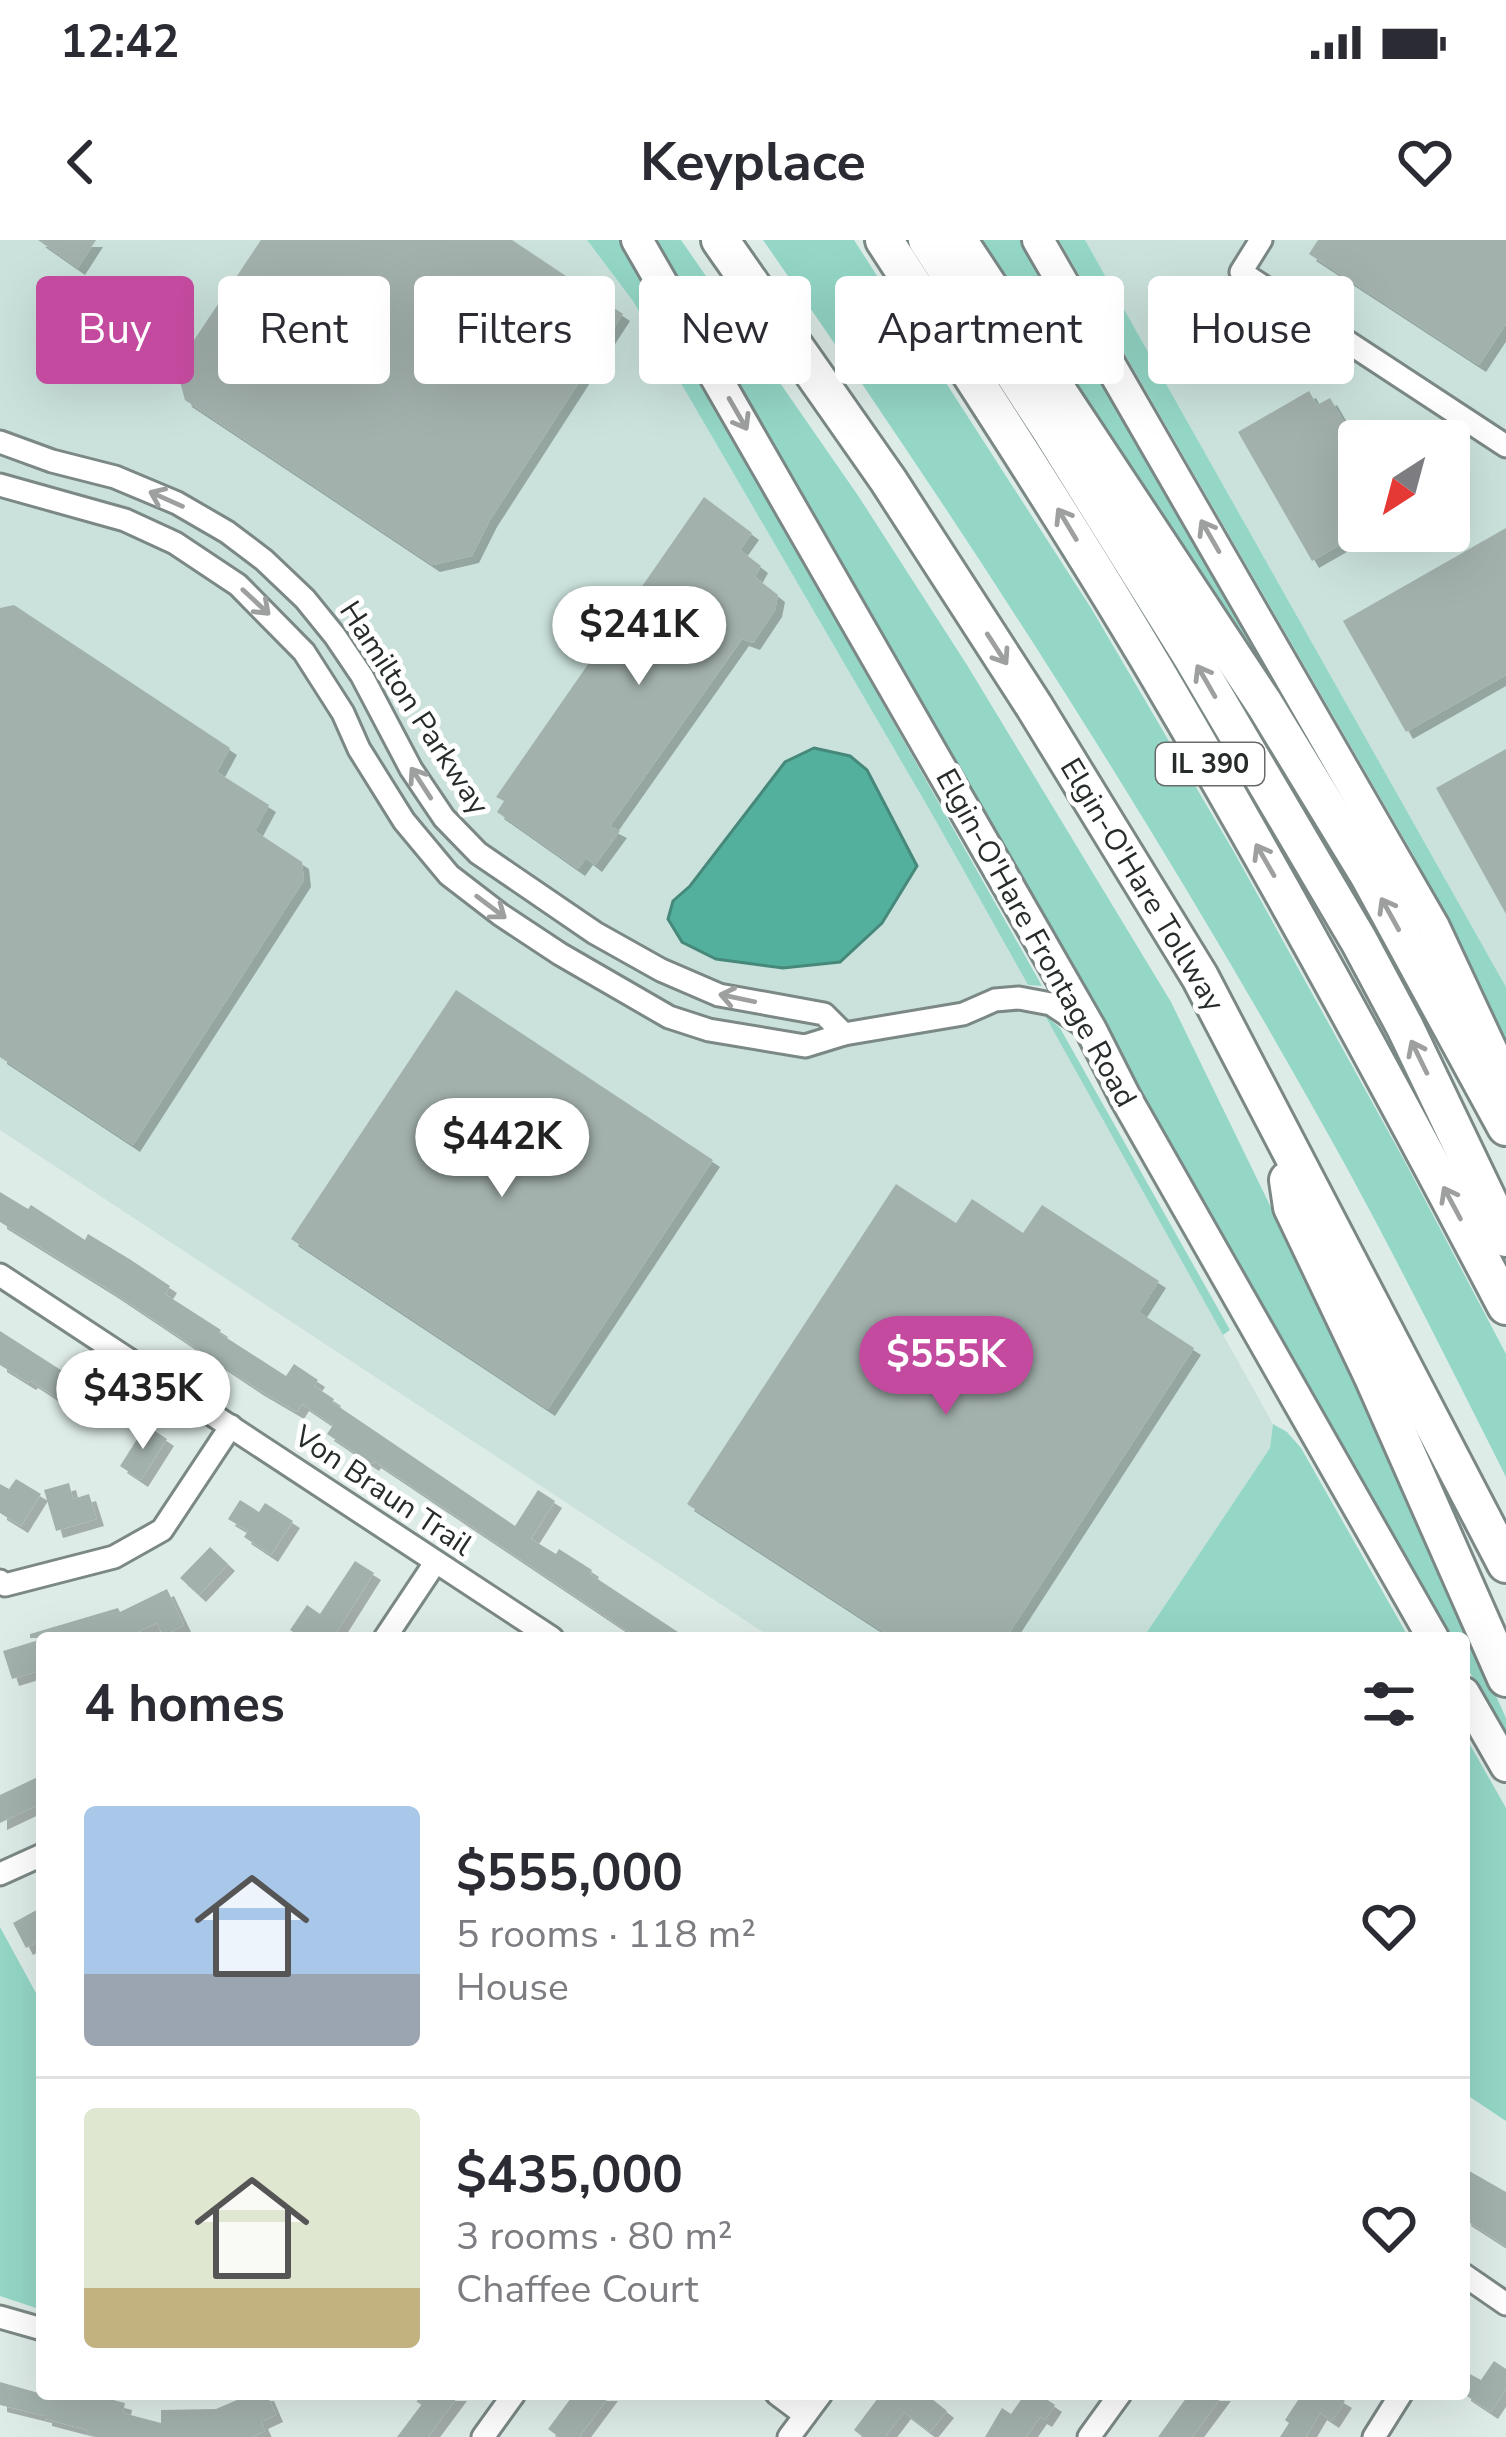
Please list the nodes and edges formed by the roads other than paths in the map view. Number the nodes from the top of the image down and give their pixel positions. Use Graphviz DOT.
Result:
graph roads {
  1 [pos="637,240"];
  2 [pos="720,240"];
  3 [pos="884,240"];
  4 [pos="926,240"];
  5 [pos="958,240"];
  6 [pos="1038,240"];
  7 [pos="1262,240"];
  8 [pos="0,442"];
  9 [pos="1506,446"];
  10 [pos="0,484"];
  11 [pos="1091,1030"];
  12 [pos="844,1034"];
  13 [pos="1506,1082"];
  14 [pos="1277,1124"];
  15 [pos="1506,1127"];
  16 [pos="1506,1238"];
  17 [pos="0,1275"];
  18 [pos="1506,1306"];
  19 [pos="231,1426"];
  20 [pos="435,1563"];
  21 [pos="1506,1564"];
  22 [pos="0,1582"];
  23 [pos="389,1632"];
  24 [pos="543,1632"];
  25 [pos="1430,1632"];
  26 [pos="1506,1678"];
  27 [pos="1470,1703"];
  28 [pos="1506,1766"];
  29 [pos="36,1859"];
  30 [pos="0,1874"];
  31 [pos="1470,2284"];
  32 [pos="1506,2304"];
  33 [pos="0,2317"];
  34 [pos="36,2327"];
  35 [pos="510,2400"];
  36 [pos="785,2400"];
  37 [pos="816,2400"];
  38 [pos="1116,2400"];
  39 [pos="1397,2400"];
  40 [pos="805,2415"];
  41 [pos="483,2437"];
  42 [pos="789,2437"];
  43 [pos="1089,2437"];
  44 [pos="1374,2437"];
  1 -- 11 [label="main road, Elgin-O'Hare Frontage Road, one-way"];
  2 -- 14 [label="highway, Elgin-O'Hare Tollway, one-way"];
  18 -- 3 [label="highway, IL 390, one-way"];
  16 -- 4 [label="highway, one-way"];
  15 -- 5 [label="highway, one-way"];
  13 -- 6 [label="main road, one-way"];
  7 -- 9 [label="street"];
  12 -- 8 [label="street, Hamilton Parkway, one-way"];
  10 -- 12 [label="street, Hamilton Parkway, one-way"];
  11 -- 12 [label="street, Hamilton Parkway"];
  11 -- 25 [label="main road, Elgin-O'Hare Frontage Road"];
  14 -- 21 [label="highway, Elgin-O'Hare Tollway"];
  14 -- 26 [label="highway"];
  17 -- 19 [label="street, Von Braun Trail"];
  19 -- 20 [label="street, Von Braun Trail"];
  19 -- 22 [label="street"];
  20 -- 23 [label="street"];
  20 -- 24 [label="street, Von Braun Trail"];
  27 -- 28 [label="main road"];
  29 -- 30 [label="street"];
  31 -- 32 [label="street"];
  33 -- 34 [label="street"];
  35 -- 41 [label="street"];
  36 -- 40 [label="street"];
  37 -- 40 [label="street"];
  38 -- 43 [label="street"];
  39 -- 44 [label="street"];
  40 -- 42 [label="street"];
}
